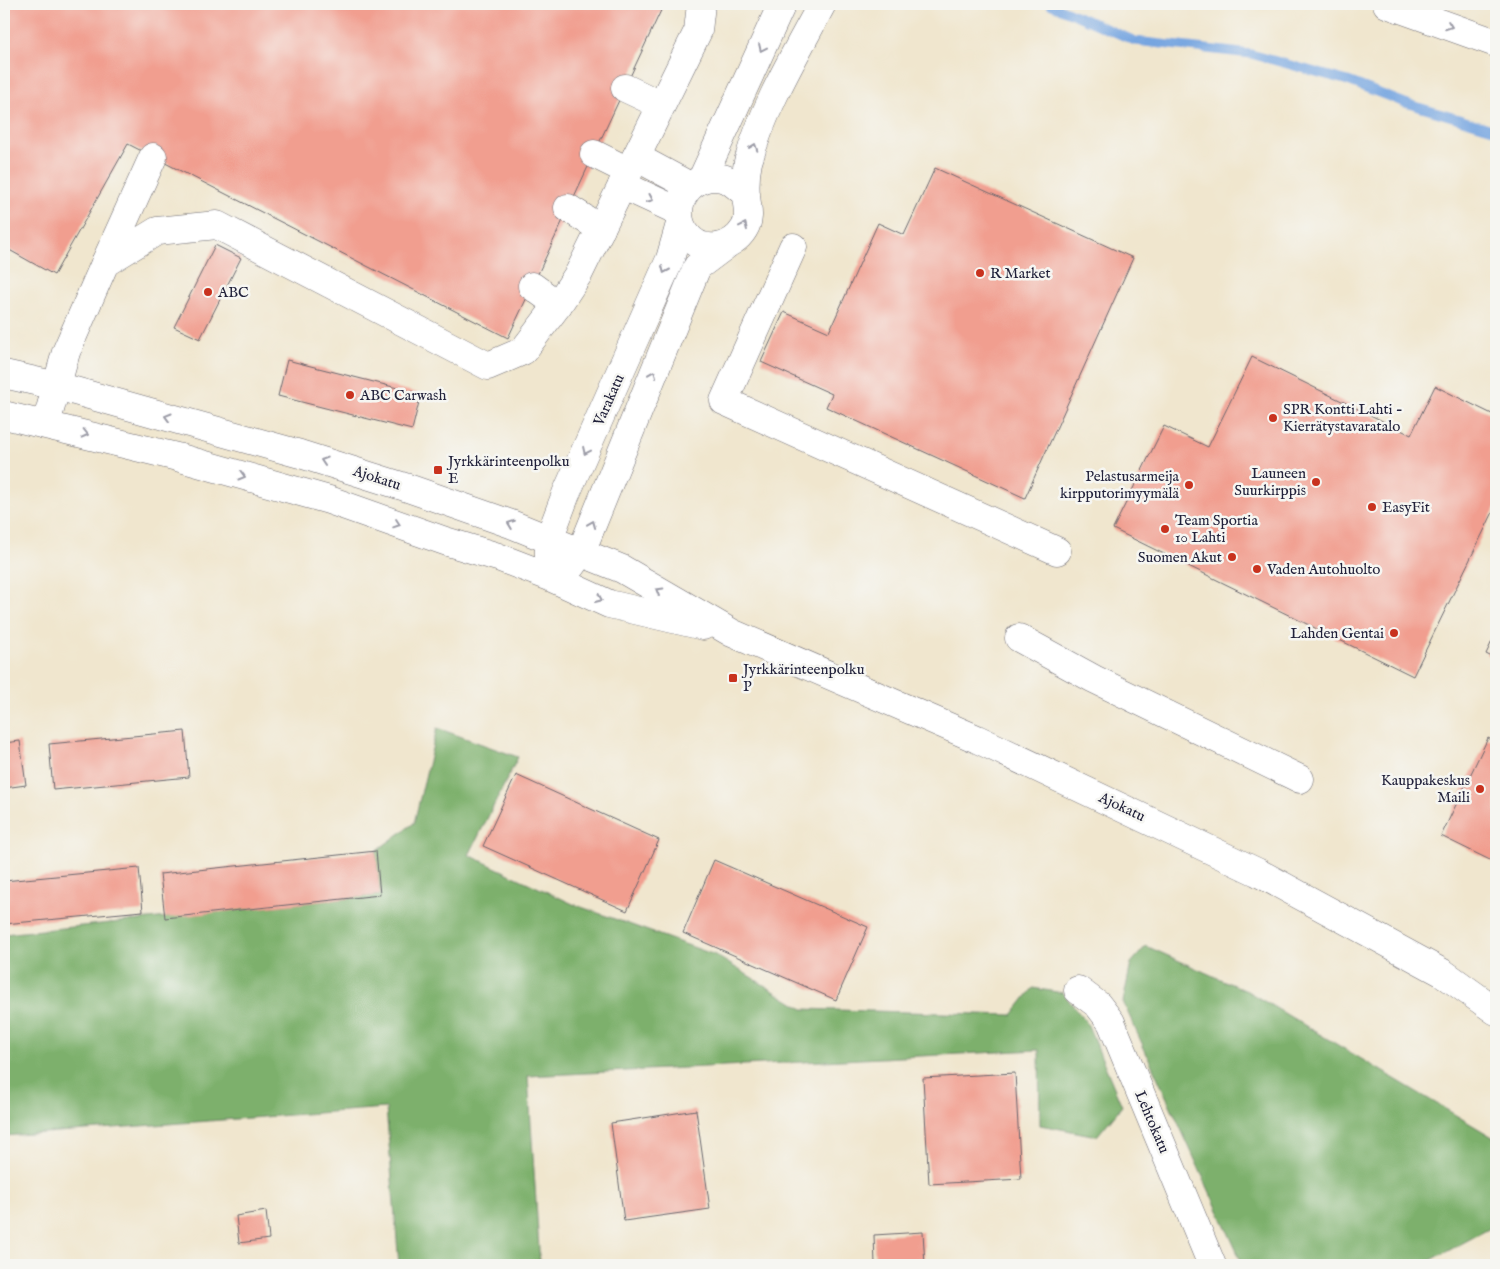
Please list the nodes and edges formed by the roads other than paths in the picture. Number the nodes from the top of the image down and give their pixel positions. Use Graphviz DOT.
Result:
graph roads {
  1 [pos="702,4"];
  2 [pos="782,4"];
  3 [pos="822,4"];
  4 [pos="1387,4"];
  5 [pos="1496,43"];
  6 [pos="624,88"];
  7 [pos="661,105"];
  8 [pos="594,154"];
  9 [pos="153,157"];
  10 [pos="629,171"];
  11 [pos="696,182"];
  12 [pos="746,194"];
  13 [pos="568,208"];
  14 [pos="679,218"];
  15 [pos="601,229"];
  16 [pos="725,246"];
  17 [pos="793,247"];
  18 [pos="105,263"];
  19 [pos="532,286"];
  20 [pos="558,305"];
  21 [pos="4,374"];
  22 [pos="57,386"];
  23 [pos="4,415"];
  24 [pos="46,424"];
  25 [pos="549,539"];
  26 [pos="1056,551"];
  27 [pos="581,552"];
  28 [pos="554,580"];
  29 [pos="732,633"];
  30 [pos="1019,638"];
  31 [pos="1300,779"];
  32 [pos="1078,990"];
  33 [pos="1496,1011"];
  34 [pos="1212,1265"];
  1 -- 7 [label="street"];
  2 -- 11 [label="street, one-way"];
  12 -- 3 [label="street, one-way"];
  4 -- 5 [label="street, one-way"];
  6 -- 7 [label="street"];
  7 -- 10 [label="street"];
  8 -- 10 [label="street"];
  9 -- 18 [label="street"];
  10 -- 11 [label="street"];
  10 -- 14 [label="street, one-way"];
  10 -- 15 [label="street"];
  11 -- 12 [label="street"];
  11 -- 14 [label="street"];
  16 -- 12 [label="street, one-way"];
  13 -- 15 [label="street"];
  14 -- 16 [label="street"];
  14 -- 25 [label="street, Varakatu, one-way"];
  15 -- 20 [label="street"];
  27 -- 16 [label="street, Varakatu, one-way"];
  17 -- 26 [label="street"];
  18 -- 20 [label="street"];
  18 -- 22 [label="street"];
  19 -- 20 [label="street"];
  21 -- 22 [label="street, Ajokatu"];
  22 -- 24 [label="street"];
  25 -- 22 [label="street, Ajokatu, one-way"];
  23 -- 24 [label="street, Ajokatu"];
  24 -- 28 [label="street, Ajokatu, one-way"];
  25 -- 27 [label="street, Ajokatu"];
  25 -- 28 [label="street, Varakatu"];
  27 -- 28 [label="street, Varakatu"];
  29 -- 27 [label="street, Ajokatu, one-way"];
  28 -- 29 [label="street, Ajokatu, one-way"];
  29 -- 33 [label="street, Ajokatu"];
  30 -- 31 [label="street"];
  32 -- 34 [label="street, Lehtokatu"];
}
